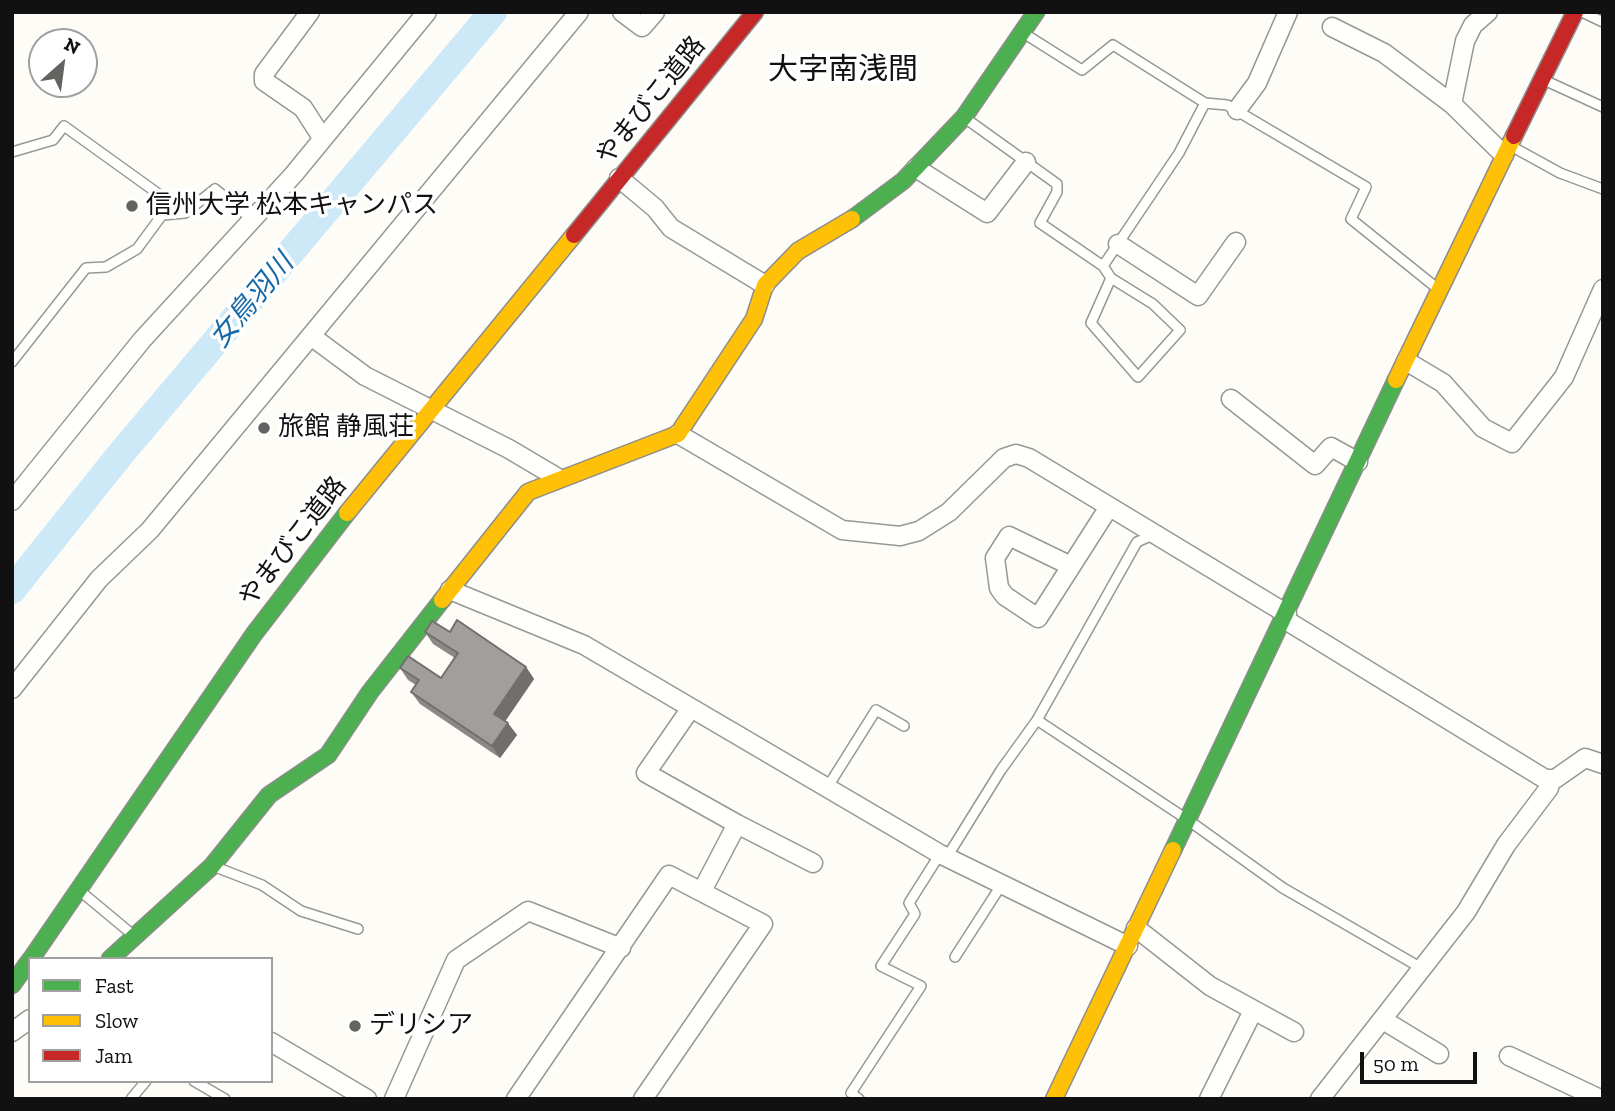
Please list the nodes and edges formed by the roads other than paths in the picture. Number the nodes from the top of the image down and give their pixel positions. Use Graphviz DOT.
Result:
graph roads {
  1 [pos="310,12"];
  2 [pos="428,12"];
  3 [pos="579,12"];
  4 [pos="622,12"];
  5 [pos="655,12"];
  6 [pos="755,12"];
  7 [pos="1037,12"];
  8 [pos="1288,12"];
  9 [pos="1488,12"];
  10 [pos="1575,12"];
  11 [pos="1583,12"];
  12 [pos="1603,22"];
  13 [pos="1332,27"];
  14 [pos="1023,33"];
  15 [pos="1542,79"];
  16 [pos="1205,103"];
  17 [pos="1452,104"];
  18 [pos="1603,107"];
  19 [pos="1237,110"];
  20 [pos="964,117"];
  21 [pos="323,139"];
  22 [pos="1507,150"];
  23 [pos="12,152"];
  24 [pos="1026,162"];
  25 [pos="916,168"];
  26 [pos="619,178"];
  27 [pos="1603,189"];
  28 [pos="185,213"];
  29 [pos="253,220"];
  30 [pos="1236,242"];
  31 [pos="1118,244"];
  32 [pos="1103,266"];
  33 [pos="1111,278"];
  34 [pos="765,285"];
  35 [pos="1603,289"];
  36 [pos="1438,290"];
  37 [pos="312,335"];
  38 [pos="1406,361"];
  39 [pos="12,362"];
  40 [pos="1231,399"];
  41 [pos="428,409"];
  42 [pos="678,434"];
  43 [pos="1358,462"];
  44 [pos="558,478"];
  45 [pos="12,501"];
  46 [pos="1109,507"];
  47 [pos="1156,534"];
  48 [pos="1071,566"];
  49 [pos="450,590"];
  50 [pos="1286,617"];
  51 [pos="12,689"];
  52 [pos="691,708"];
  53 [pos="1037,720"];
  54 [pos="904,726"];
  55 [pos="1603,764"];
  56 [pos="1551,779"];
  57 [pos="827,788"];
  58 [pos="1188,820"];
  59 [pos="737,824"];
  60 [pos="943,856"];
  61 [pos="813,863"];
  62 [pos="212,866"];
  63 [pos="1002,884"];
  64 [pos="78,889"];
  65 [pos="702,891"];
  66 [pos="1136,928"];
  67 [pos="358,929"];
  68 [pos="134,935"];
  69 [pos="1128,946"];
  70 [pos="621,948"];
  71 [pos="31,957"];
  72 [pos="112,957"];
  73 [pos="955,957"];
  74 [pos="28,962"];
  75 [pos="1423,969"];
  76 [pos="12,985"];
  77 [pos="1253,1011"];
  78 [pos="28,1020"];
  79 [pos="1382,1020"];
  80 [pos="12,1032"];
  81 [pos="1294,1032"];
  82 [pos="273,1043"];
  83 [pos="1439,1054"];
  84 [pos="1509,1056"];
  85 [pos="144,1083"];
  86 [pos="197,1083"];
  87 [pos="852,1097"];
  88 [pos="131,1099"];
  89 [pos="225,1099"];
  90 [pos="367,1099"];
  91 [pos="394,1099"];
  92 [pos="516,1099"];
  93 [pos="643,1099"];
  94 [pos="1054,1099"];
  95 [pos="1209,1099"];
  96 [pos="1320,1099"];
  97 [pos="1600,1099"];
  1 -- 21 [label="street"];
  2 -- 21 [label="street"];
  3 -- 37 [label="street"];
  4 -- 5 [label="street"];
  6 -- 26 [label="street, やまびこ道路"];
  7 -- 14 [label="street"];
  8 -- 19 [label="street"];
  9 -- 17 [label="street"];
  10 -- 15 [label="street"];
  11 -- 12 [label="lane"];
  13 -- 17 [label="street"];
  14 -- 16 [label="lane"];
  14 -- 20 [label="street"];
  15 -- 18 [label="lane"];
  15 -- 22 [label="street"];
  16 -- 19 [label="lane"];
  16 -- 31 [label="lane"];
  17 -- 22 [label="street"];
  19 -- 36 [label="lane"];
  20 -- 24 [label="lane"];
  20 -- 25 [label="street"];
  21 -- 29 [label="street"];
  22 -- 27 [label="lane"];
  22 -- 36 [label="street"];
  23 -- 28 [label="lane"];
  24 -- 25 [label="street"];
  24 -- 32 [label="lane"];
  25 -- 34 [label="street"];
  26 -- 34 [label="street"];
  26 -- 41 [label="street, やまびこ道路"];
  28 -- 29 [label="lane"];
  28 -- 39 [label="lane"];
  29 -- 45 [label="street"];
  30 -- 31 [label="street"];
  31 -- 32 [label="lane"];
  32 -- 33 [label="lane"];
  33 -- 33 [label="lane"];
  34 -- 42 [label="street"];
  35 -- 38 [label="street"];
  36 -- 38 [label="street"];
  37 -- 41 [label="street"];
  37 -- 51 [label="street"];
  38 -- 43 [label="street"];
  40 -- 43 [label="street"];
  41 -- 44 [label="street"];
  41 -- 64 [label="street, やまびこ道路"];
  42 -- 44 [label="street"];
  42 -- 46 [label="street"];
  43 -- 50 [label="street"];
  44 -- 49 [label="street"];
  46 -- 47 [label="street"];
  46 -- 48 [label="street"];
  47 -- 50 [label="street"];
  47 -- 53 [label="lane"];
  48 -- 48 [label="street"];
  49 -- 52 [label="street"];
  49 -- 62 [label="street"];
  50 -- 56 [label="street"];
  50 -- 58 [label="street"];
  52 -- 57 [label="street"];
  52 -- 59 [label="street"];
  53 -- 58 [label="lane"];
  53 -- 60 [label="lane"];
  54 -- 57 [label="lane"];
  55 -- 56 [label="street"];
  56 -- 75 [label="street"];
  57 -- 60 [label="street"];
  58 -- 66 [label="street"];
  58 -- 75 [label="lane"];
  59 -- 61 [label="street"];
  59 -- 65 [label="street"];
  60 -- 63 [label="street"];
  60 -- 87 [label="lane"];
  62 -- 67 [label="lane"];
  62 -- 68 [label="street"];
  63 -- 69 [label="street"];
  63 -- 73 [label="lane"];
  64 -- 68 [label="lane"];
  64 -- 71 [label="street, やまびこ道路"];
  65 -- 70 [label="street"];
  65 -- 93 [label="street"];
  66 -- 69 [label="street"];
  66 -- 77 [label="street"];
  68 -- 72 [label="street"];
  69 -- 94 [label="street"];
  70 -- 91 [label="street"];
  70 -- 92 [label="street"];
  74 -- 76 [label="street, やまびこ道路"];
  75 -- 79 [label="street"];
  77 -- 81 [label="street"];
  77 -- 95 [label="street"];
  78 -- 80 [label="street"];
  79 -- 83 [label="street"];
  79 -- 96 [label="street"];
  82 -- 90 [label="street"];
  84 -- 97 [label="street"];
  85 -- 88 [label="lane"];
  86 -- 89 [label="lane"];
}
